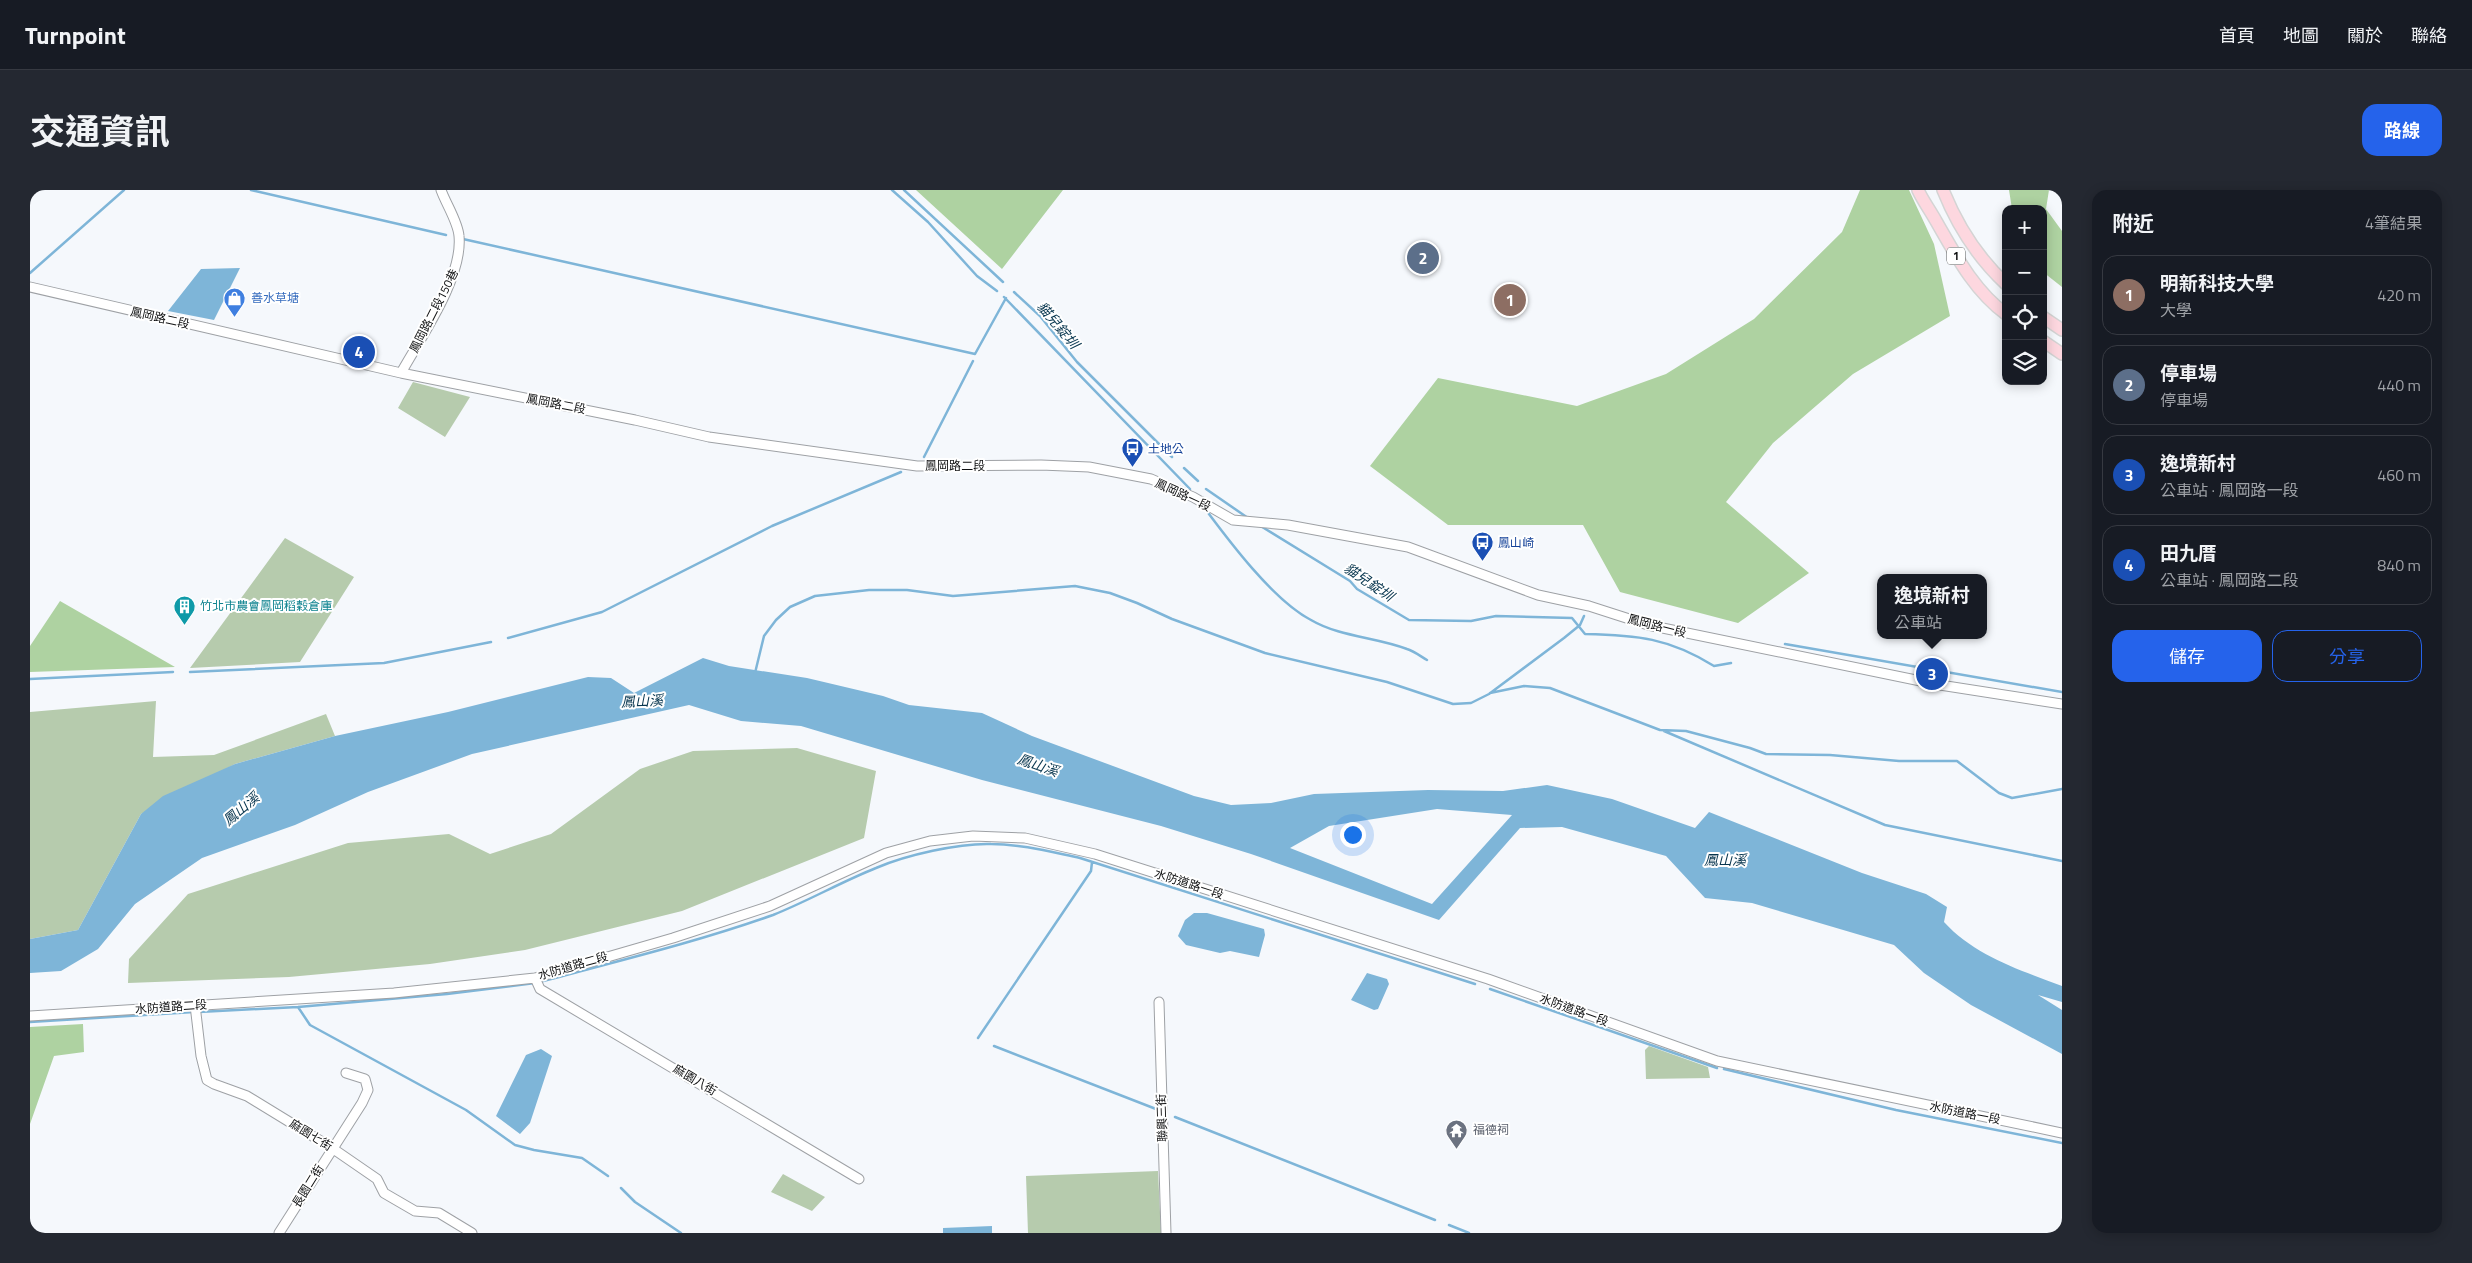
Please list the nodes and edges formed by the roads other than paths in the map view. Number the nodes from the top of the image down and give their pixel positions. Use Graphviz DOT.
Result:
graph roads {
  1 [pos="441,190"];
  2 [pos="1918,190"];
  3 [pos="1943,190"];
  4 [pos="2002,280"];
  5 [pos="30,287"];
  6 [pos="2002,310"];
  7 [pos="2047,320"];
  8 [pos="2062,330"];
  9 [pos="2047,344"];
  10 [pos="2062,354"];
  11 [pos="401,373"];
  12 [pos="1089,467"];
  13 [pos="2062,704"];
  14 [pos="1095,854"];
  15 [pos="535,978"];
  16 [pos="1159,1002"];
  17 [pos="195,1005"];
  18 [pos="30,1016"];
  19 [pos="346,1073"];
  20 [pos="2062,1133"];
  21 [pos="332,1148"];
  22 [pos="859,1179"];
  23 [pos="279,1233"];
  24 [pos="472,1233"];
  25 [pos="1166,1233"];
  1 -- 11 [label="street, 鳳岡路二段150巷"];
  2 -- 6 [label="main road, 1"];
  3 -- 4 [label="main road, 1"];
  5 -- 11 [label="street, 鳳岡路二段"];
  7 -- 8 [label="main road"];
  9 -- 10 [label="main road"];
  11 -- 12 [label="street, 鳳岡路二段"];
  12 -- 13 [label="street, 鳳岡路一段"];
  14 -- 15 [label="street, 水防道路二段"];
  14 -- 20 [label="street, 水防道路一段"];
  15 -- 17 [label="street, 水防道路二段"];
  15 -- 22 [label="street, 麻園八街"];
  16 -- 25 [label="street, 聯興三街"];
  17 -- 18 [label="street, 水防道路二段"];
  17 -- 21 [label="street, 麻園七街"];
  19 -- 21 [label="street, 長園二街"];
  21 -- 23 [label="street, 長園二街"];
  21 -- 24 [label="street, 麻園七街"];
}
